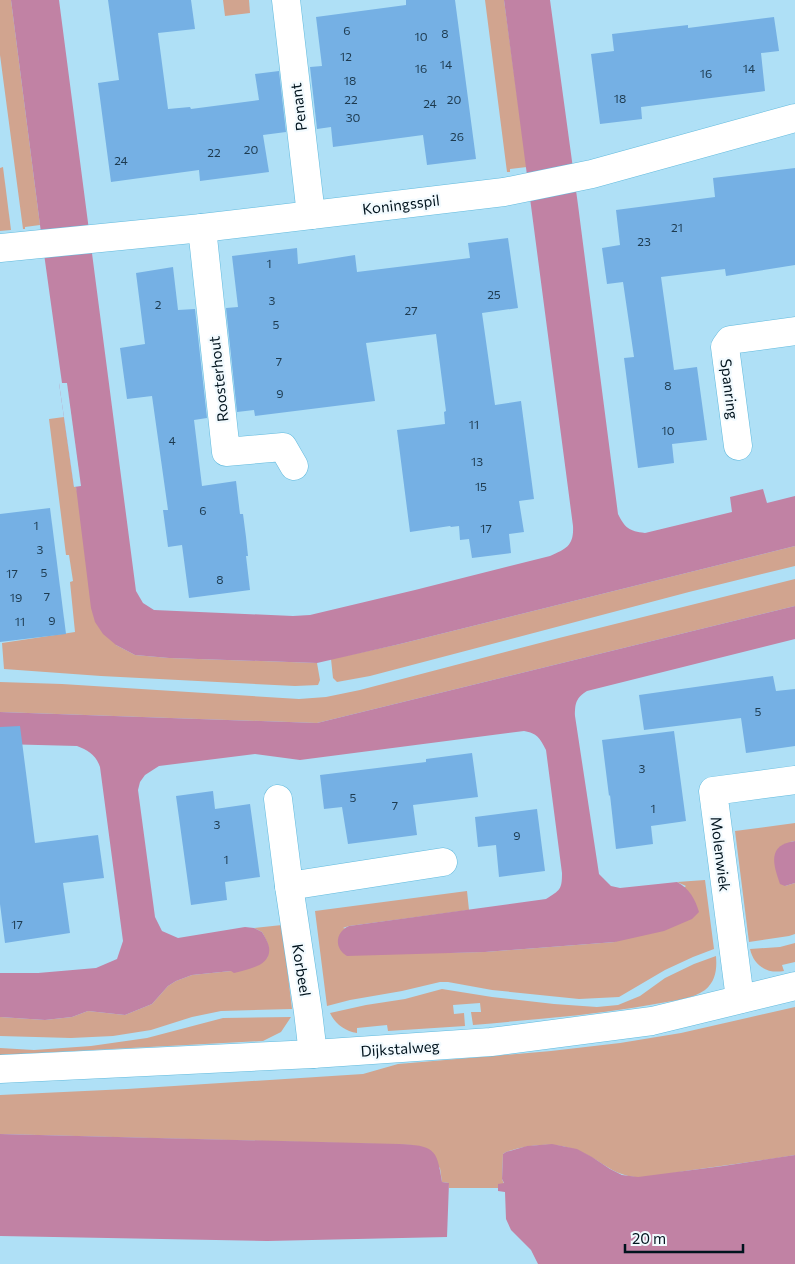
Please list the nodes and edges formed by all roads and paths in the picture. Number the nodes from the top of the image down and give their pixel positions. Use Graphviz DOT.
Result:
graph roads {
  1 [pos="286,0"];
  2 [pos="795,118"];
  3 [pos="311,215"];
  4 [pos="202,228"];
  5 [pos="0,248"];
  6 [pos="795,331"];
  7 [pos="738,446"];
  8 [pos="294,466"];
  9 [pos="795,780"];
  10 [pos="278,799"];
  11 [pos="443,862"];
  12 [pos="289,886"];
  13 [pos="795,986"];
  14 [pos="740,999"];
  15 [pos="313,1054"];
  16 [pos="0,1069"];
  1 -- 3 [label="street, Penant"];
  2 -- 3 [label="street, Koningsspil"];
  3 -- 4 [label="street, Koningsspil"];
  4 -- 5 [label="street, Koningsspil"];
  4 -- 8 [label="street, Roosterhout"];
  6 -- 7 [label="street, Spanring"];
  9 -- 14 [label="street, Molenwiek"];
  10 -- 12 [label="street, Korbeel"];
  11 -- 12 [label="street"];
  12 -- 15 [label="street, Korbeel"];
  13 -- 14 [label="street, Dijkstalweg"];
  14 -- 15 [label="street, Dijkstalweg"];
  15 -- 16 [label="street, Dijkstalweg"];
}
